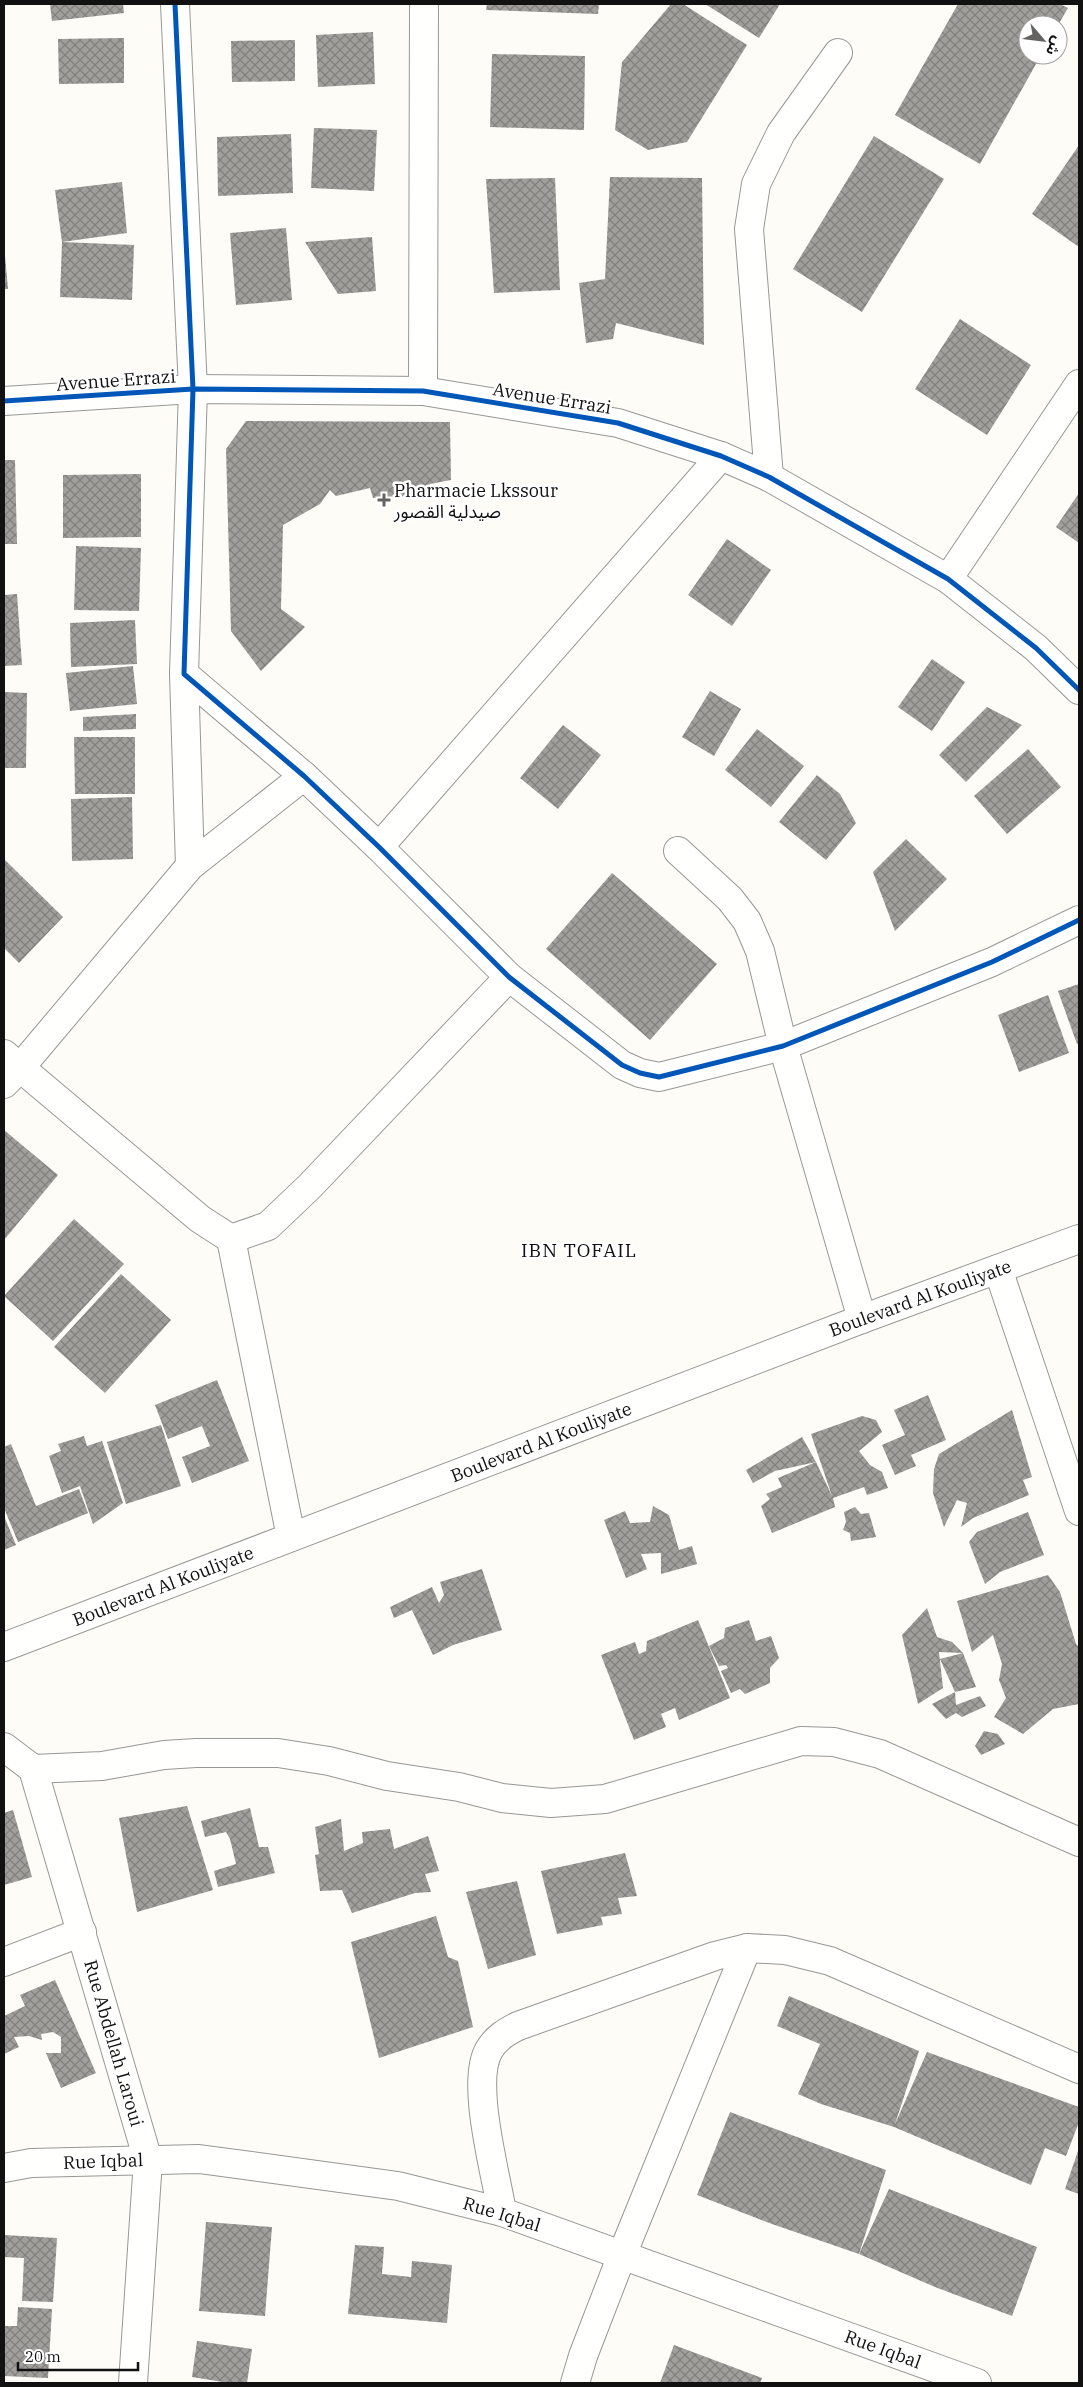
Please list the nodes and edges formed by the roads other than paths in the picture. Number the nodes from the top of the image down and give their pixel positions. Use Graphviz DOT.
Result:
graph roads {
  1 [pos="175,4"];
  2 [pos="424,4"];
  3 [pos="838,53"];
  4 [pos="1079,384"];
  5 [pos="193,388"];
  6 [pos="423,391"];
  7 [pos="4,401"];
  8 [pos="722,456"];
  9 [pos="769,477"];
  10 [pos="948,579"];
  11 [pos="184,674"];
  12 [pos="1079,690"];
  13 [pos="304,776"];
  14 [pos="380,847"];
  15 [pos="678,851"];
  16 [pos="190,866"];
  17 [pos="1079,920"];
  18 [pos="509,977"];
  19 [pos="783,1046"];
  20 [pos="9,1069"];
  21 [pos="1079,1239"];
  22 [pos="231,1240"];
  23 [pos="998,1269"];
  24 [pos="862,1319"];
  25 [pos="1079,1511"];
  26 [pos="292,1537"];
  27 [pos="4,1647"];
  28 [pos="4,1747"];
  29 [pos="33,1770"];
  30 [pos="1079,1842"];
  31 [pos="82,1932"];
  32 [pos="747,1948"];
  33 [pos="4,1962"];
  34 [pos="1079,2070"];
  35 [pos="148,2160"];
  36 [pos="4,2168"];
  37 [pos="502,2212"];
  38 [pos="622,2255"];
  39 [pos="133,2383"];
  40 [pos="575,2383"];
  41 [pos="977,2383"];
  1 -- 5 [label="street"];
  2 -- 6 [label="street"];
  3 -- 9 [label="street"];
  4 -- 10 [label="street"];
  5 -- 6 [label="street, Avenue Errazi"];
  5 -- 7 [label="street, Avenue Errazi"];
  5 -- 11 [label="street"];
  6 -- 8 [label="street, Avenue Errazi"];
  8 -- 9 [label="street, Avenue Errazi"];
  8 -- 14 [label="street"];
  9 -- 10 [label="street, Avenue Errazi"];
  10 -- 12 [label="street, Avenue Errazi"];
  11 -- 13 [label="street"];
  11 -- 16 [label="street"];
  13 -- 14 [label="street"];
  13 -- 16 [label="street"];
  14 -- 18 [label="street"];
  15 -- 19 [label="street"];
  16 -- 20 [label="street"];
  17 -- 19 [label="street"];
  18 -- 19 [label="street"];
  18 -- 22 [label="street"];
  19 -- 24 [label="street"];
  20 -- 22 [label="street"];
  21 -- 23 [label="street, Boulevard Al Kouliyate"];
  22 -- 26 [label="street"];
  23 -- 24 [label="street, Boulevard Al Kouliyate"];
  23 -- 25 [label="street"];
  24 -- 26 [label="street, Boulevard Al Kouliyate"];
  26 -- 27 [label="street, Boulevard Al Kouliyate"];
  28 -- 29 [label="street"];
  29 -- 30 [label="street"];
  29 -- 31 [label="street, Rue Abdellah Laroui"];
  31 -- 33 [label="street"];
  31 -- 35 [label="street, Rue Abdellah Laroui"];
  32 -- 34 [label="street"];
  32 -- 37 [label="street"];
  32 -- 38 [label="street"];
  35 -- 36 [label="street, Rue Iqbal"];
  35 -- 37 [label="street, Rue Iqbal"];
  35 -- 39 [label="street, Rue Abdellah Laroui"];
  37 -- 38 [label="street, Rue Iqbal"];
  38 -- 40 [label="street"];
  38 -- 41 [label="street, Rue Iqbal"];
}
